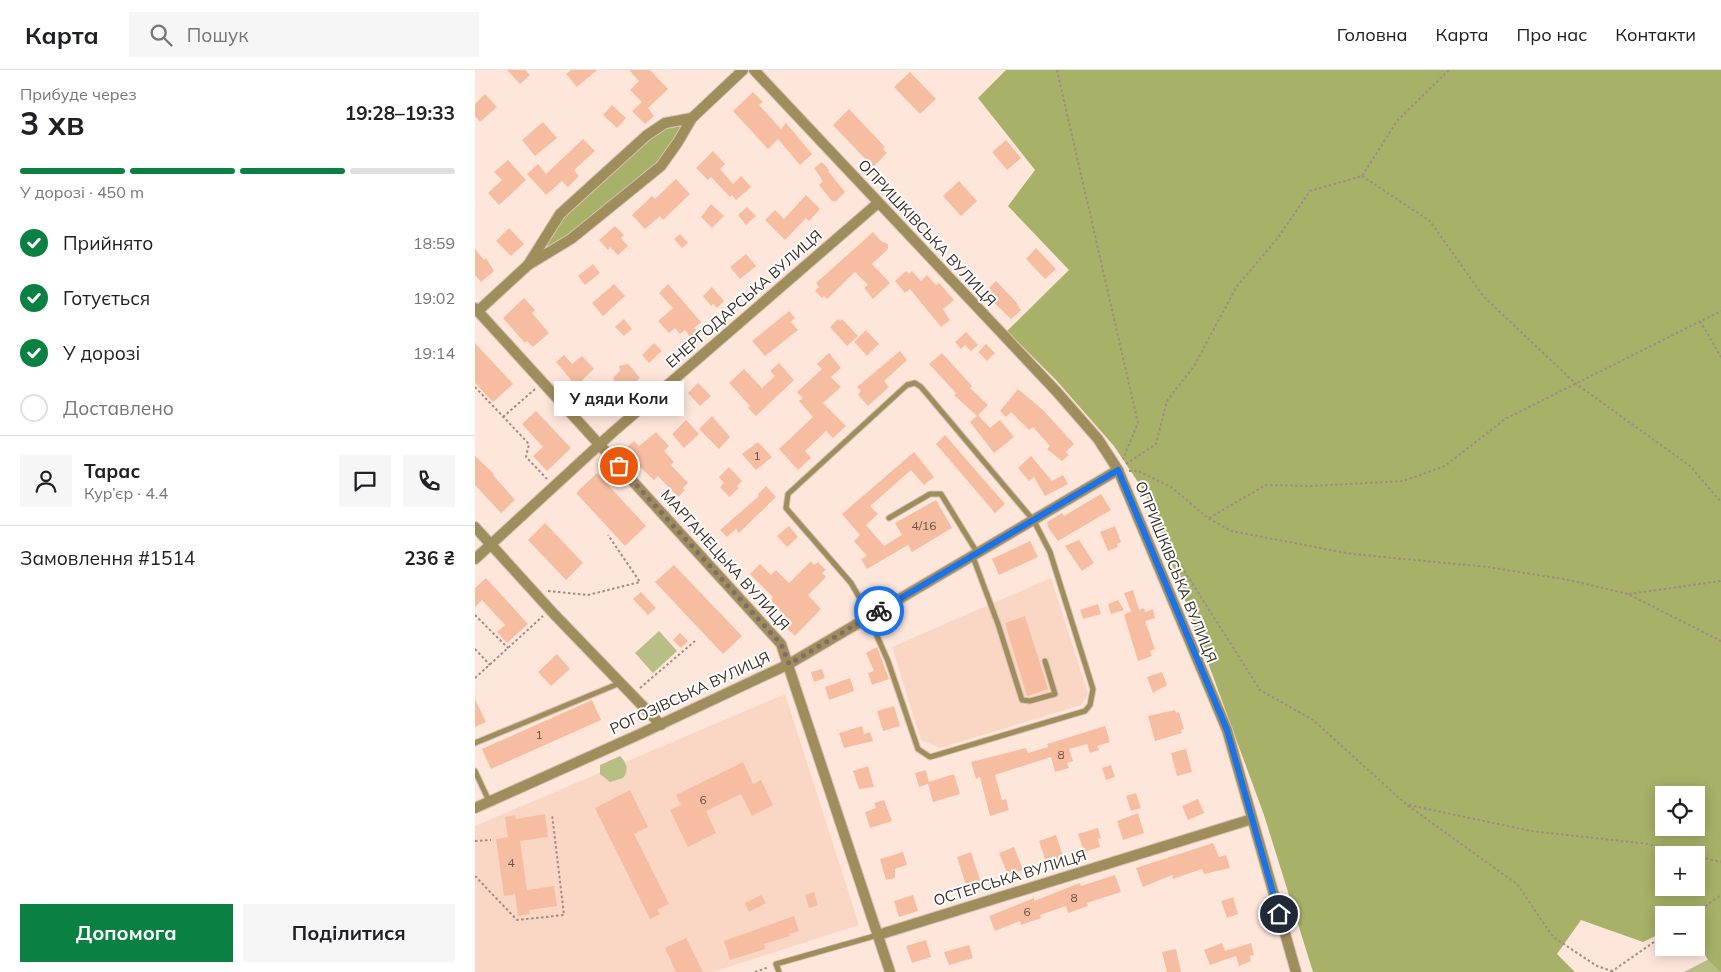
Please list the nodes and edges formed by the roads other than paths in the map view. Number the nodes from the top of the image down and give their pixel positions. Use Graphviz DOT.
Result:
graph roads {
  1 [pos="743,70"];
  2 [pos="755,70"];
  3 [pos="692,118"];
  4 [pos="878,202"];
  5 [pos="528,265"];
  6 [pos="477,310"];
  7 [pos="600,445"];
  8 [pos="1118,470"];
  9 [pos="889,518"];
  10 [pos="1034,520"];
  11 [pos="475,527"];
  12 [pos="491,544"];
  13 [pos="975,556"];
  14 [pos="475,559"];
  15 [pos="869,616"];
  16 [pos="1045,661"];
  17 [pos="789,664"];
  18 [pos="621,683"];
  19 [pos="661,725"];
  20 [pos="475,743"];
  21 [pos="475,771"];
  22 [pos="490,802"];
  23 [pos="475,808"];
  24 [pos="1252,819"];
  25 [pos="878,935"];
  26 [pos="1294,971"];
  27 [pos="779,972"];
  28 [pos="890,972"];
  1 -- 3 [label="street"];
  2 -- 4 [label="street, ОПРИШКІВСЬКА ВУЛИЦЯ"];
  3 -- 5 [label="street"];
  3 -- 5 [label="street"];
  4 -- 7 [label="street, ЕНЕРГОДАРСЬКА ВУЛИЦЯ"];
  4 -- 8 [label="street, ОПРИШКІВСЬКА ВУЛИЦЯ"];
  5 -- 6 [label="street"];
  6 -- 7 [label="street, МАРГАНЕЦЬКА ВУЛИЦЯ"];
  7 -- 12 [label="street, ЕНЕРГОДАРСЬКА ВУЛИЦЯ"];
  7 -- 17 [label="street, МАРГАНЕЦЬКА ВУЛИЦЯ"];
  8 -- 10 [label="street, РОГОЗІВСЬКА ВУЛИЦЯ"];
  8 -- 24 [label="street, ОПРИШКІВСЬКА ВУЛИЦЯ"];
  9 -- 13 [label="lane"];
  10 -- 13 [label="street, РОГОЗІВСЬКА ВУЛИЦЯ"];
  10 -- 15 [label="lane"];
  10 -- 15 [label="lane"];
  11 -- 12 [label="street"];
  12 -- 14 [label="street, ЕНЕРГОДАРСЬКА ВУЛИЦЯ"];
  12 -- 18 [label="street"];
  13 -- 15 [label="street, РОГОЗІВСЬКА ВУЛИЦЯ"];
  13 -- 16 [label="lane"];
  15 -- 17 [label="street, РОГОЗІВСЬКА ВУЛИЦЯ"];
  17 -- 19 [label="street, РОГОЗІВСЬКА ВУЛИЦЯ"];
  17 -- 25 [label="street, МАРГАНЕЦЬКА ВУЛИЦЯ"];
  18 -- 19 [label="street"];
  18 -- 20 [label="lane"];
  19 -- 22 [label="street, РОГОЗІВСЬКА ВУЛИЦЯ"];
  21 -- 22 [label="lane"];
  22 -- 23 [label="street, РОГОЗІВСЬКА ВУЛИЦЯ"];
  24 -- 25 [label="street, ОСТЕРСЬКА ВУЛИЦЯ"];
  24 -- 26 [label="street, ОПРИШКІВСЬКА ВУЛИЦЯ"];
  25 -- 27 [label="lane, ОСТЕРСЬКА ВУЛИЦЯ"];
  25 -- 28 [label="street, МАРГАНЕЦЬКА ВУЛИЦЯ"];
}
